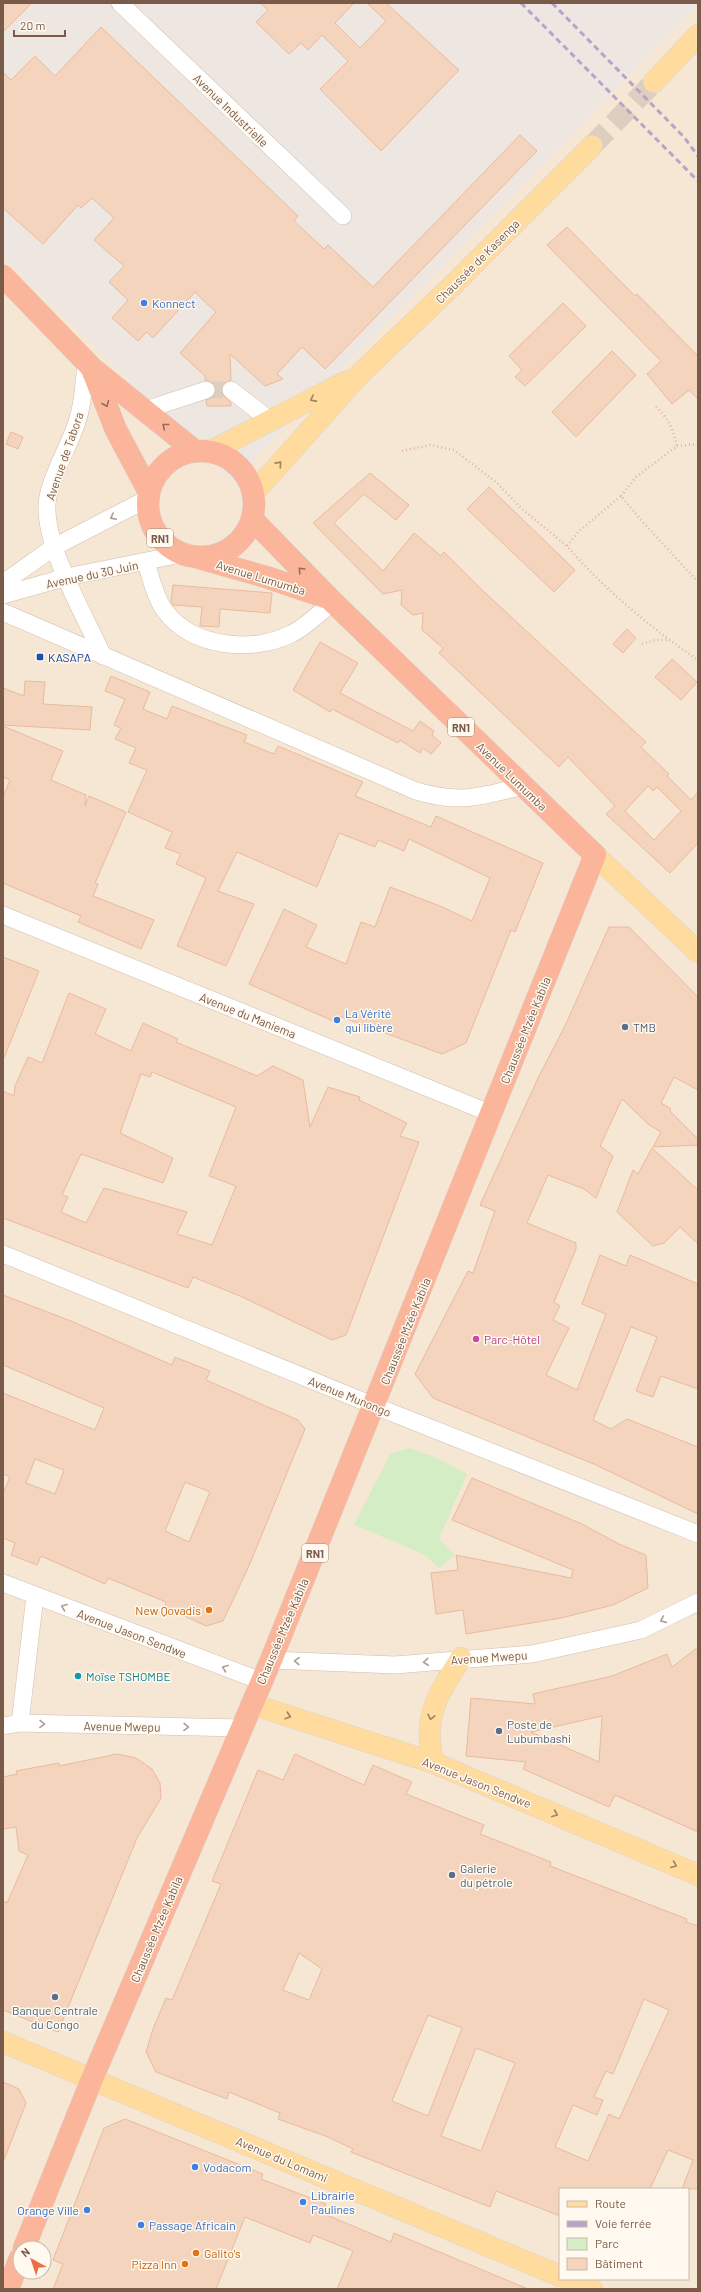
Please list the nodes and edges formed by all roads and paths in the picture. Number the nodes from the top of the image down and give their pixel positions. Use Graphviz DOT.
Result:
graph roads {
  1 [pos="120,3"];
  2 [pos="698,35"];
  3 [pos="654,82"];
  4 [pos="592,146"];
  5 [pos="342,216"];
  6 [pos="5,279"];
  7 [pos="89,365"];
  8 [pos="360,374"];
  9 [pos="206,390"];
  10 [pos="231,390"];
  11 [pos="654,405"];
  12 [pos="145,410"];
  13 [pos="271,421"];
  14 [pos="698,444"];
  15 [pos="677,446"];
  16 [pos="203,451"];
  17 [pos="402,451"];
  18 [pos="253,494"];
  19 [pos="148,496"];
  20 [pos="621,496"];
  21 [pos="252,519"];
  22 [pos="567,546"];
  23 [pos="54,547"];
  24 [pos="188,555"];
  25 [pos="146,562"];
  26 [pos="67,578"];
  27 [pos="698,582"];
  28 [pos="3,583"];
  29 [pos="3,595"];
  30 [pos="330,600"];
  31 [pos="3,612"];
  32 [pos="670,640"];
  33 [pos="642,644"];
  34 [pos="103,656"];
  35 [pos="698,660"];
  36 [pos="523,786"];
  37 [pos="595,854"];
  38 [pos="3,915"];
  39 [pos="698,952"];
  40 [pos="492,1114"];
  41 [pos="3,1254"];
  42 [pos="374,1406"];
  43 [pos="698,1534"];
  44 [pos="3,1583"];
  45 [pos="35,1596"];
  46 [pos="698,1602"];
  47 [pos="461,1658"];
  48 [pos="271,1660"];
  49 [pos="261,1682"];
  50 [pos="251,1704"];
  51 [pos="11,1725"];
  52 [pos="241,1728"];
  53 [pos="434,1763"];
  54 [pos="698,1875"];
  55 [pos="3,2042"];
  56 [pos="92,2079"];
  57 [pos="27,2240"];
  58 [pos="559,2276"];
  59 [pos="12,2279"];
  60 [pos="570,2280"];
  61 [pos="8,2289"];
  62 [pos="592,2289"];
  1 -- 5 [label="street, Avenue Industrielle"];
  2 -- 3 [label="main road"];
  4 -- 8 [label="main road, Chaussée de Kasenga"];
  6 -- 7 [label="highway, Avenue Lumumba / RN1"];
  7 -- 12 [label="highway, Avenue Lumumba / RN1"];
  7 -- 19 [label="highway, Avenue Lumumba / RN1, one-way"];
  7 -- 23 [label="street, Avenue de Tabora"];
  8 -- 13 [label="main road, one-way"];
  18 -- 8 [label="main road, one-way"];
  9 -- 12 [label="street"];
  10 -- 13 [label="street"];
  11 -- 15 [label="path"];
  16 -- 12 [label="highway, Avenue Lumumba / RN1, one-way"];
  13 -- 16 [label="main road"];
  14 -- 15 [label="path"];
  15 -- 20 [label="path"];
  16 -- 18 [label="highway, Avenue Lumumba / RN1"];
  16 -- 19 [label="highway"];
  17 -- 22 [label="path"];
  18 -- 21 [label="highway, Avenue Lumumba / RN1"];
  19 -- 23 [label="street, one-way"];
  19 -- 24 [label="highway, Avenue Lumumba / RN1"];
  20 -- 22 [label="path"];
  20 -- 27 [label="path"];
  21 -- 24 [label="highway, Avenue Lumumba / RN1"];
  30 -- 21 [label="highway, Avenue Lumumba / RN1, one-way"];
  22 -- 32 [label="path"];
  23 -- 26 [label="street, Avenue de Tabora"];
  23 -- 28 [label="street"];
  24 -- 25 [label="street, Avenue du 30 Juin"];
  24 -- 30 [label="highway, Avenue Lumumba / RN1"];
  25 -- 26 [label="street, Avenue du 30 Juin"];
  25 -- 30 [label="street"];
  26 -- 29 [label="street, Avenue du 30 Juin"];
  26 -- 34 [label="street, Avenue de Tabora"];
  30 -- 36 [label="highway, Avenue Lumumba / RN1"];
  31 -- 34 [label="street"];
  32 -- 33 [label="path"];
  32 -- 35 [label="path"];
  34 -- 36 [label="street"];
  36 -- 37 [label="highway, Avenue Lumumba / RN1"];
  37 -- 39 [label="main road, Avenue Lumumba"];
  37 -- 40 [label="highway, Chaussée Mzée Kabila / RN1"];
  38 -- 40 [label="street, Avenue du Maniema"];
  40 -- 42 [label="highway, Chaussée Mzée Kabila / RN1"];
  41 -- 42 [label="street, Avenue Munongo"];
  42 -- 43 [label="street, Avenue Munongo"];
  42 -- 48 [label="highway, Chaussée Mzée Kabila / RN1"];
  44 -- 45 [label="street, Avenue Jason Sendwe"];
  49 -- 45 [label="street, Avenue Jason Sendwe, one-way"];
  45 -- 51 [label="street"];
  46 -- 47 [label="street, Avenue Mwepu, one-way"];
  47 -- 48 [label="street, Avenue Mwepu, one-way"];
  47 -- 53 [label="main road, one-way"];
  48 -- 49 [label="highway, Chaussée Mzée Kabila / RN1"];
  49 -- 50 [label="highway, Chaussée Mzée Kabila / RN1"];
  50 -- 52 [label="highway, Chaussée Mzée Kabila / RN1"];
  50 -- 53 [label="main road, Avenue Jason Sendwe, one-way"];
  51 -- 52 [label="street, Avenue Mwepu, one-way"];
  52 -- 56 [label="highway, Chaussée Mzée Kabila / RN1"];
  53 -- 54 [label="main road, Avenue Jason Sendwe, one-way"];
  55 -- 56 [label="main road, Avenue du Lomami"];
  56 -- 57 [label="highway, Chaussée Mzée Kabila / RN1"];
  56 -- 58 [label="main road, Avenue du Lomami"];
  59 -- 61 [label="highway"];
  60 -- 62 [label="main road"];
}
